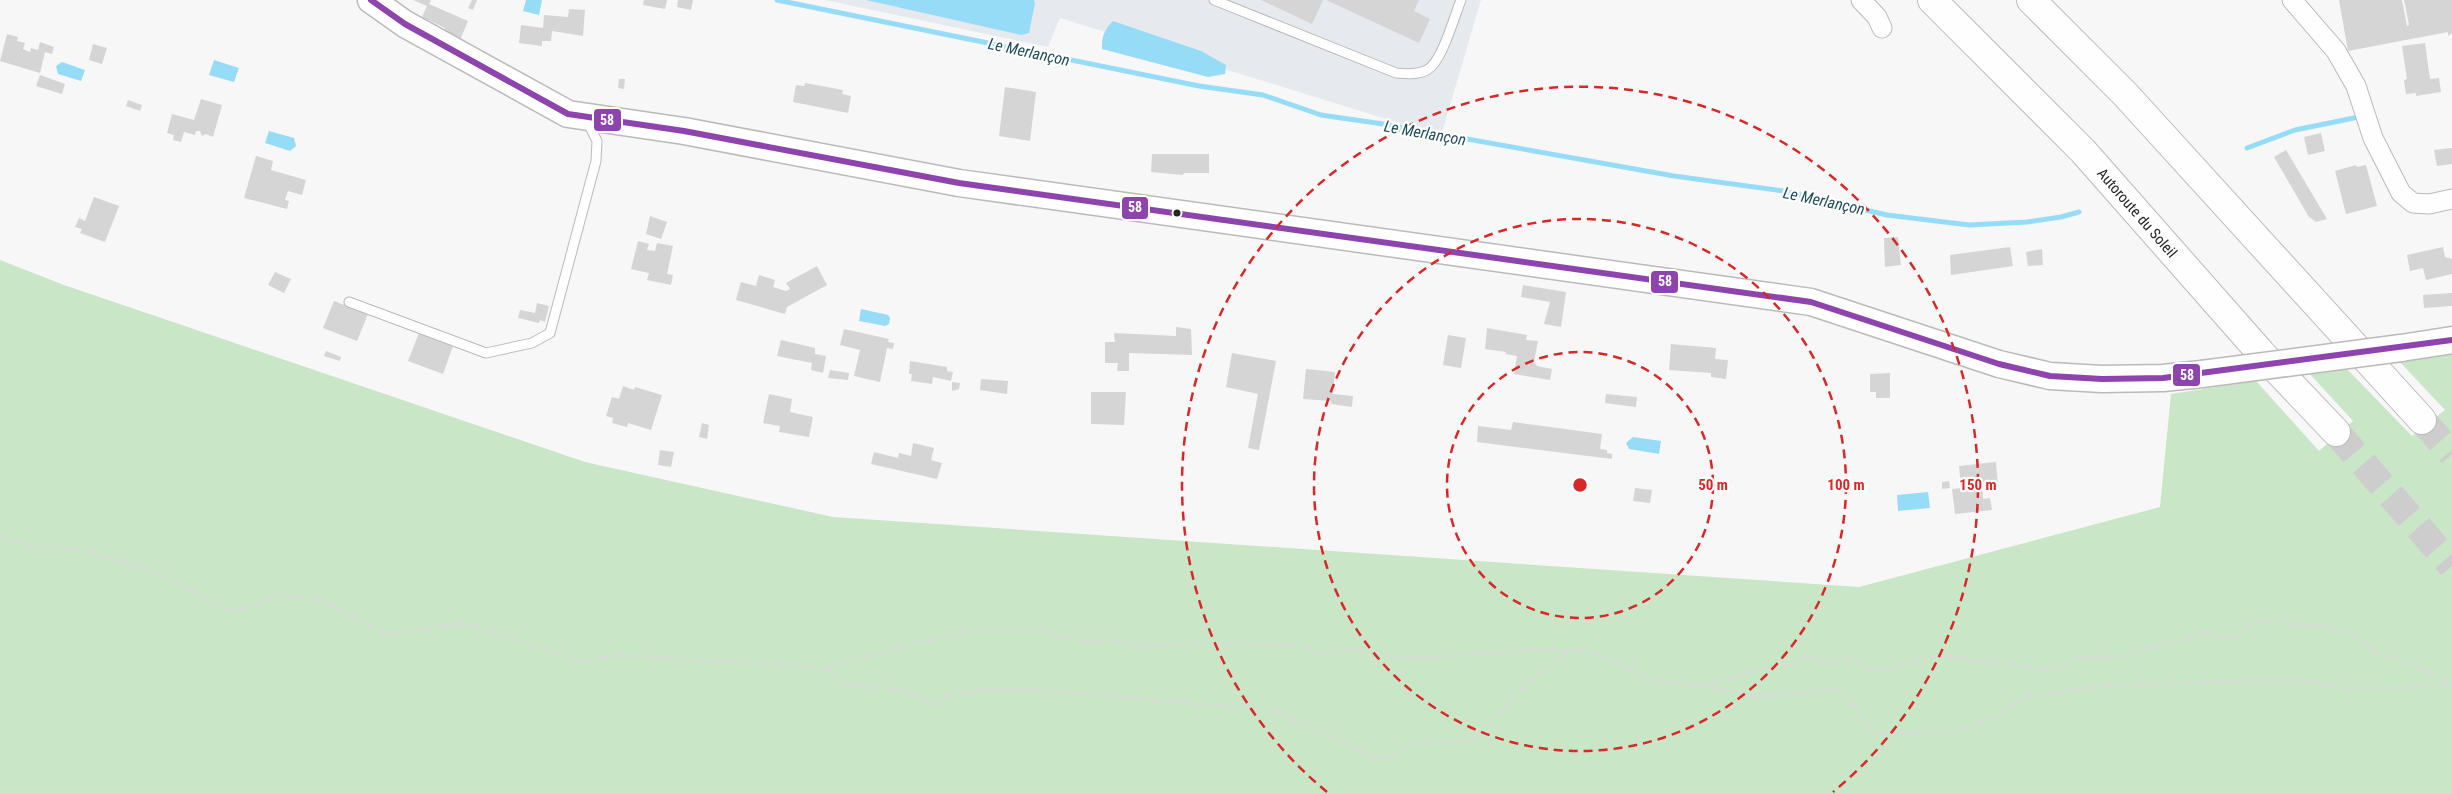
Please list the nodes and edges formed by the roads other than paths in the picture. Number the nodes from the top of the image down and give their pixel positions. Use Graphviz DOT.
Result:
graph roads {
  1 [pos="371,0"];
  2 [pos="1214,0"];
  3 [pos="1460,0"];
  4 [pos="1861,0"];
  5 [pos="1932,0"];
  6 [pos="2031,0"];
  7 [pos="2292,0"];
  8 [pos="1882,28"];
  9 [pos="585,116"];
  10 [pos="2452,199"];
  11 [pos="349,302"];
  12 [pos="2452,340"];
  13 [pos="2422,420"];
  14 [pos="2336,432"];
  1 -- 9 [label="street"];
  2 -- 3 [label="lane"];
  4 -- 8 [label="street"];
  5 -- 14 [label="highway, Autoroute du Soleil"];
  6 -- 13 [label="highway"];
  7 -- 10 [label="street"];
  9 -- 11 [label="lane"];
  9 -- 12 [label="street, bridge"];
}
